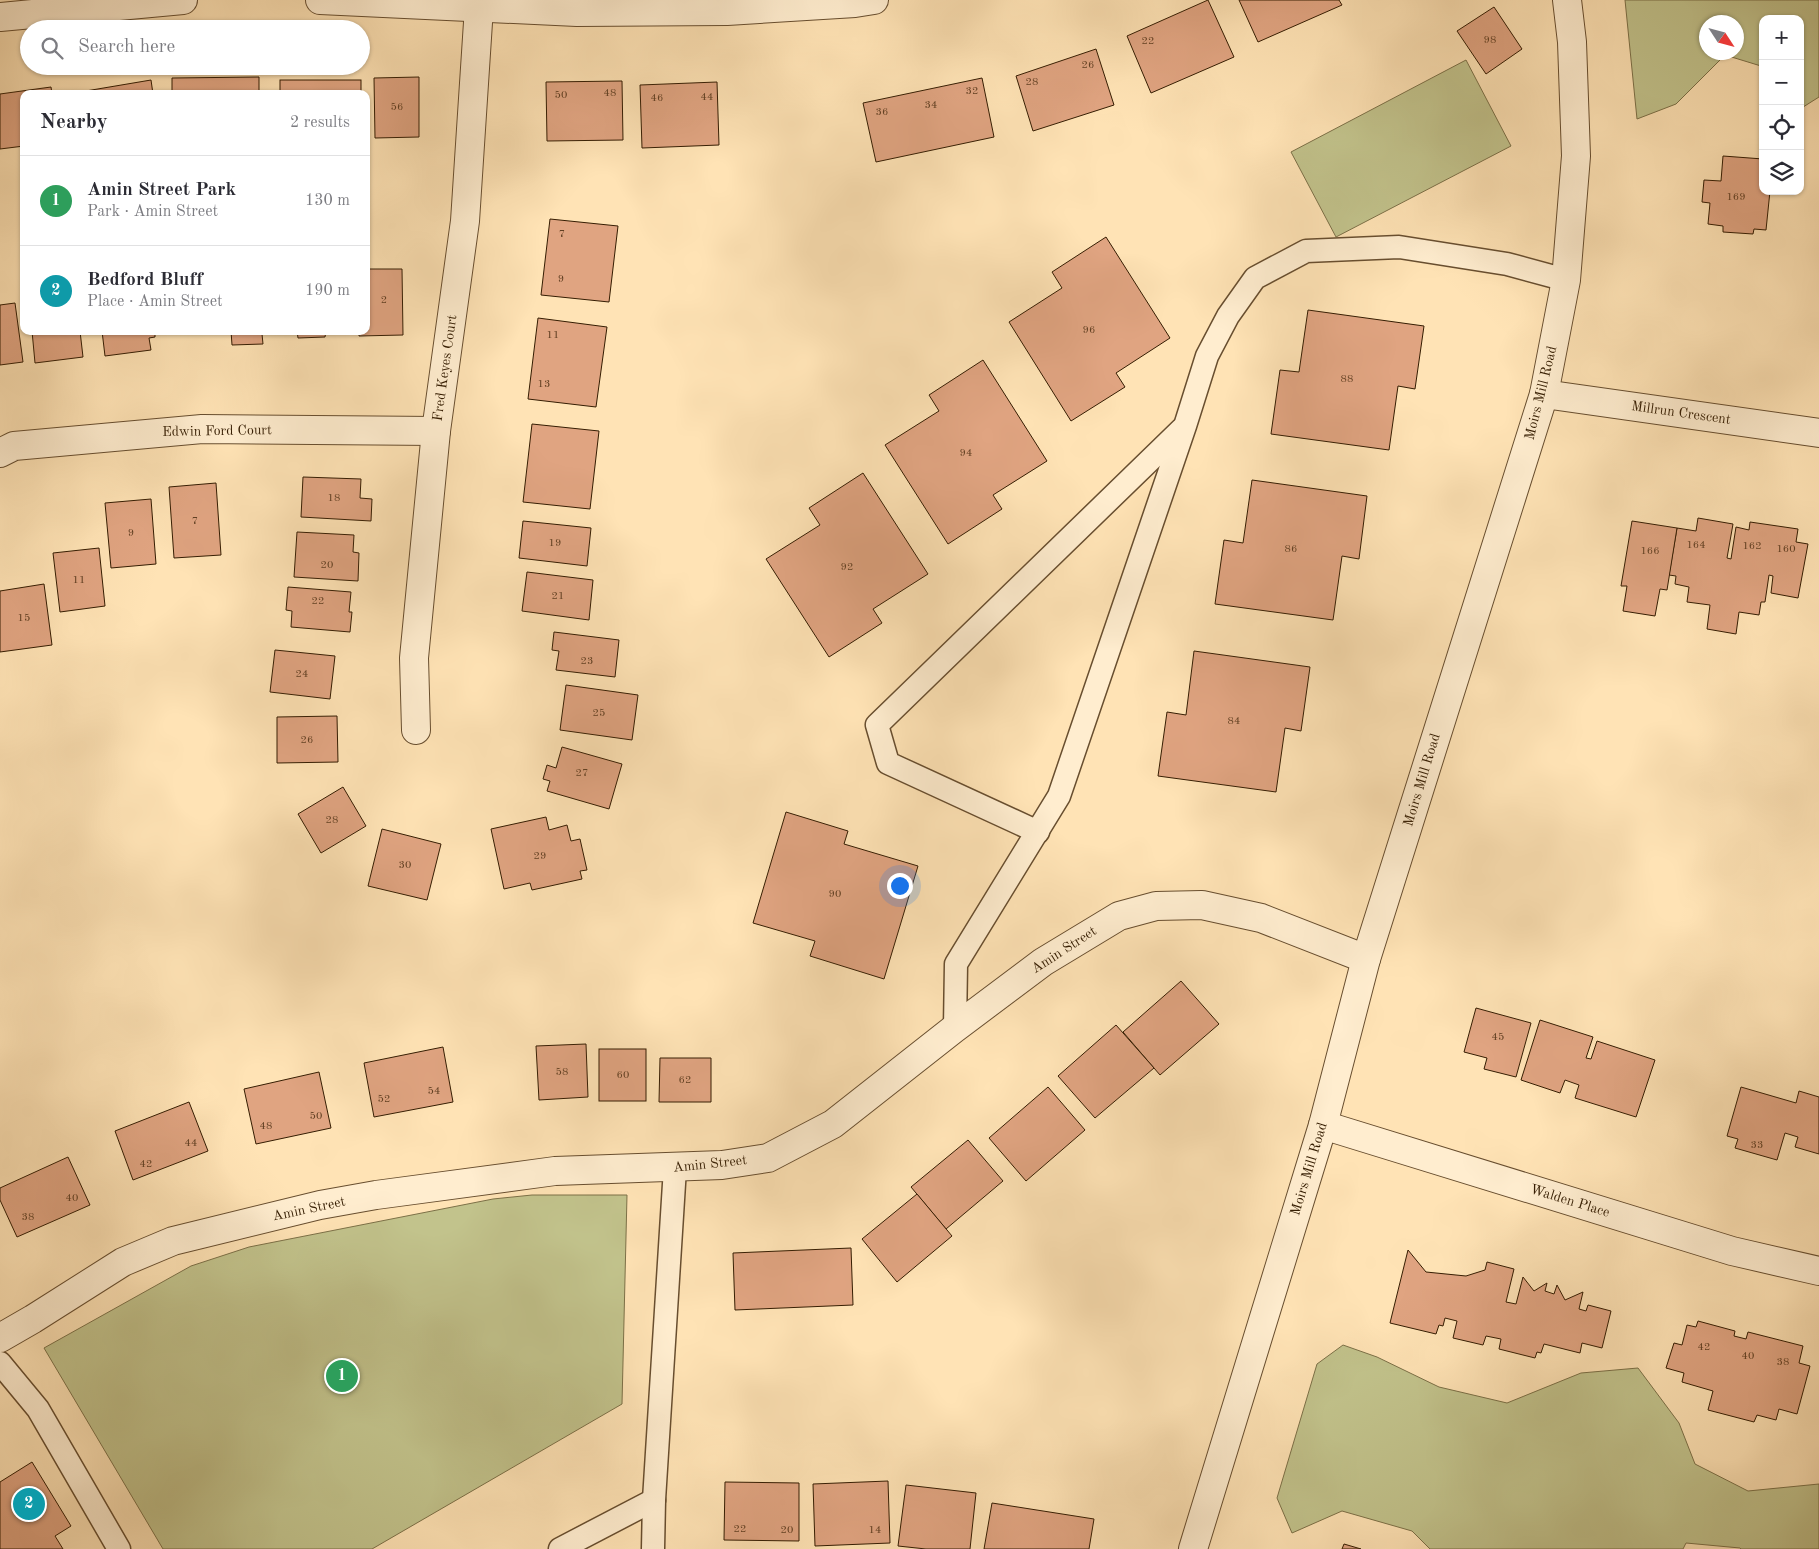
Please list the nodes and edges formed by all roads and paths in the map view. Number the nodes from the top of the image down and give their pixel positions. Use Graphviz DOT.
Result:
graph roads {
  1 [pos="183,0"];
  2 [pos="320,0"];
  3 [pos="874,0"];
  4 [pos="1567,0"];
  5 [pos="479,7"];
  6 [pos="0,18"];
  7 [pos="1566,280"];
  8 [pos="1544,394"];
  9 [pos="1185,426"];
  10 [pos="436,432"];
  11 [pos="1819,432"];
  12 [pos="0,453"];
  13 [pos="416,730"];
  14 [pos="1038,832"];
  15 [pos="1366,959"];
  16 [pos="955,1028"];
  17 [pos="1322,1124"];
  18 [pos="675,1168"];
  19 [pos="1819,1271"];
  20 [pos="0,1338"];
  21 [pos="0,1363"];
  22 [pos="654,1500"];
  23 [pos="119,1549"];
  24 [pos="560,1549"];
  25 [pos="653,1549"];
  26 [pos="1193,1549"];
  1 -- 6 [label="street"];
  2 -- 5 [label="street"];
  3 -- 5 [label="street"];
  4 -- 7 [label="street, Moirs Mill Road"];
  5 -- 10 [label="street, Fred Keyes Court"];
  7 -- 8 [label="street, Moirs Mill Road"];
  7 -- 9 [label="lane"];
  8 -- 11 [label="street, Millrun Crescent"];
  8 -- 15 [label="street, Moirs Mill Road"];
  9 -- 14 [label="lane"];
  9 -- 14 [label="lane"];
  10 -- 12 [label="street, Edwin Ford Court"];
  10 -- 13 [label="street, Fred Keyes Court"];
  14 -- 16 [label="lane"];
  15 -- 16 [label="street, Amin Street"];
  15 -- 17 [label="street, Moirs Mill Road"];
  16 -- 18 [label="street, Amin Street"];
  17 -- 19 [label="street, Walden Place"];
  17 -- 26 [label="street, Moirs Mill Road"];
  18 -- 20 [label="street, Amin Street"];
  18 -- 22 [label="lane"];
  21 -- 23 [label="lane"];
  22 -- 24 [label="lane"];
  22 -- 25 [label="lane"];
}
